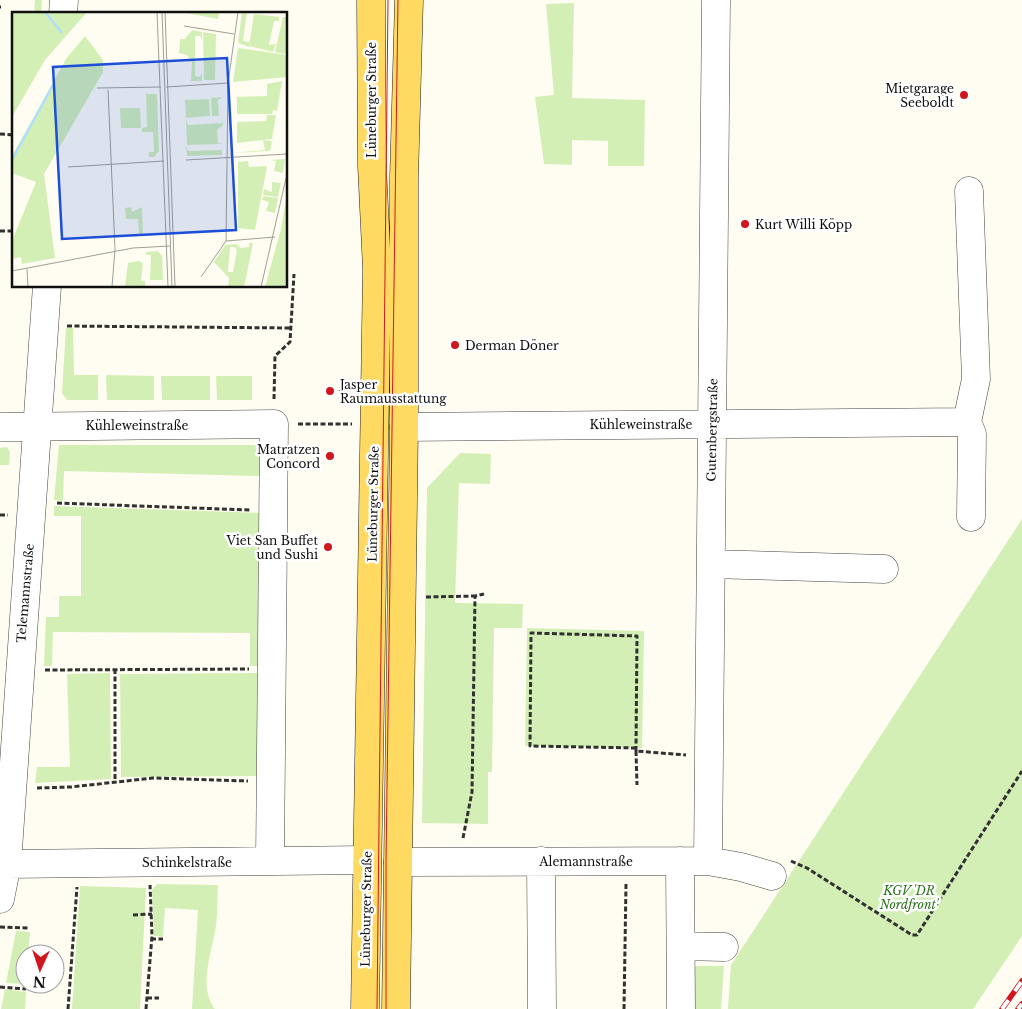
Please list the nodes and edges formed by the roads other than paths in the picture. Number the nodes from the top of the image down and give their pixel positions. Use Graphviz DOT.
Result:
graph roads {
  1 [pos="371,0"];
  2 [pos="409,0"];
  3 [pos="716,0"];
  4 [pos="969,191"];
  5 [pos="47,288"];
  6 [pos="967,422"];
  7 [pos="712,424"];
  8 [pos="0,426"];
  9 [pos="38,426"];
  10 [pos="404,427"];
  11 [pos="971,517"];
  12 [pos="711,564"];
  13 [pos="884,569"];
  14 [pos="366,860"];
  15 [pos="270,861"];
  16 [pos="541,861"];
  17 [pos="680,861"];
  18 [pos="708,861"];
  19 [pos="398,862"];
  20 [pos="7,864"];
  21 [pos="772,876"];
  22 [pos="0,899"];
  23 [pos="681,946"];
  24 [pos="724,947"];
  25 [pos="366,1009"];
  26 [pos="396,1009"];
  27 [pos="542,1009"];
  28 [pos="681,1009"];
  1 -- 14 [label="main road, Lüneburger Straße"];
  2 -- 10 [label="main road"];
  3 -- 7 [label="street, Gutenbergstraße"];
  4 -- 6 [label="street"];
  5 -- 9 [label="street, Telemannstraße"];
  6 -- 7 [label="street, Kühleweinstraße"];
  6 -- 11 [label="street"];
  7 -- 10 [label="street, Kühleweinstraße"];
  7 -- 12 [label="street, Gutenbergstraße"];
  8 -- 9 [label="street, Kühleweinstraße"];
  9 -- 15 [label="street, Kühleweinstraße"];
  9 -- 20 [label="street, Telemannstraße"];
  10 -- 19 [label="main road"];
  12 -- 13 [label="street"];
  12 -- 18 [label="street, Gutenbergstraße"];
  14 -- 15 [label="street, Schinkelstraße"];
  14 -- 25 [label="main road, Lüneburger Straße"];
  15 -- 20 [label="street, Schinkelstraße"];
  16 -- 17 [label="street, Alemannstraße"];
  16 -- 19 [label="street, Alemannstraße"];
  16 -- 27 [label="street"];
  17 -- 18 [label="street, Alemannstraße"];
  17 -- 23 [label="street"];
  18 -- 21 [label="street, Alemannstraße"];
  19 -- 26 [label="main road"];
  20 -- 22 [label="street, Telemannstraße"];
  23 -- 24 [label="street"];
  23 -- 28 [label="street"];
}
